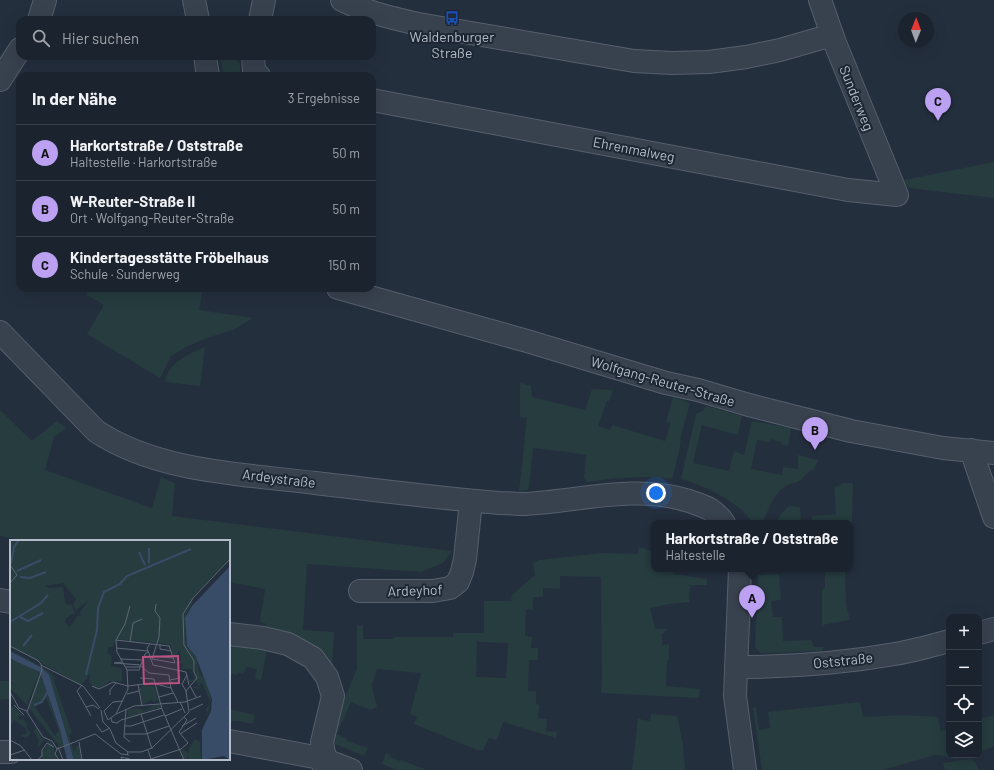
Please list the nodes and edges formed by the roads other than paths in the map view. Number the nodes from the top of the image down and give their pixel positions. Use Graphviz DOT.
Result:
graph roads {
  1 [pos="45,0"];
  2 [pos="194,0"];
  3 [pos="264,0"];
  4 [pos="342,0"];
  5 [pos="820,0"];
  6 [pos="40,16"];
  7 [pos="197,16"];
  8 [pos="261,16"];
  9 [pos="832,35"];
  10 [pos="16,55"];
  11 [pos="206,60"];
  12 [pos="253,60"];
  13 [pos="207,72"];
  14 [pos="255,72"];
  15 [pos="0,80"];
  16 [pos="376,101"];
  17 [pos="897,195"];
  18 [pos="352,292"];
  19 [pos="0,332"];
  20 [pos="972,450"];
  21 [pos="994,452"];
  22 [pos="471,501"];
  23 [pos="994,517"];
  24 [pos="721,520"];
  25 [pos="740,572"];
  26 [pos="360,591"];
  27 [pos="0,600"];
  28 [pos="10,602"];
  29 [pos="994,629"];
  30 [pos="982,632"];
  31 [pos="230,634"];
  32 [pos="946,642"];
  33 [pos="736,666"];
  34 [pos="230,741"];
  35 [pos="324,764"];
  36 [pos="350,770"];
  37 [pos="745,770"];
  1 -- 6 [label="street"];
  2 -- 7 [label="street"];
  3 -- 8 [label="street"];
  4 -- 9 [label="street"];
  5 -- 9 [label="street, Sunderweg"];
  9 -- 17 [label="street, Sunderweg"];
  10 -- 15 [label="street"];
  11 -- 13 [label="street"];
  12 -- 14 [label="street"];
  16 -- 17 [label="street, Ehrenmalweg"];
  18 -- 20 [label="street, Wolfgang-Reuter-Straße"];
  19 -- 22 [label="street, Ardeystraße"];
  20 -- 21 [label="street, Wolfgang-Reuter-Straße"];
  20 -- 23 [label="street"];
  22 -- 24 [label="street, Ardeystraße"];
  22 -- 26 [label="street, Ardeyhof"];
  25 -- 33 [label="street"];
  27 -- 28 [label="street"];
  29 -- 30 [label="street"];
  31 -- 35 [label="street"];
  32 -- 33 [label="street, Oststraße"];
  33 -- 37 [label="street"];
  34 -- 35 [label="street"];
  35 -- 36 [label="street"];
}
